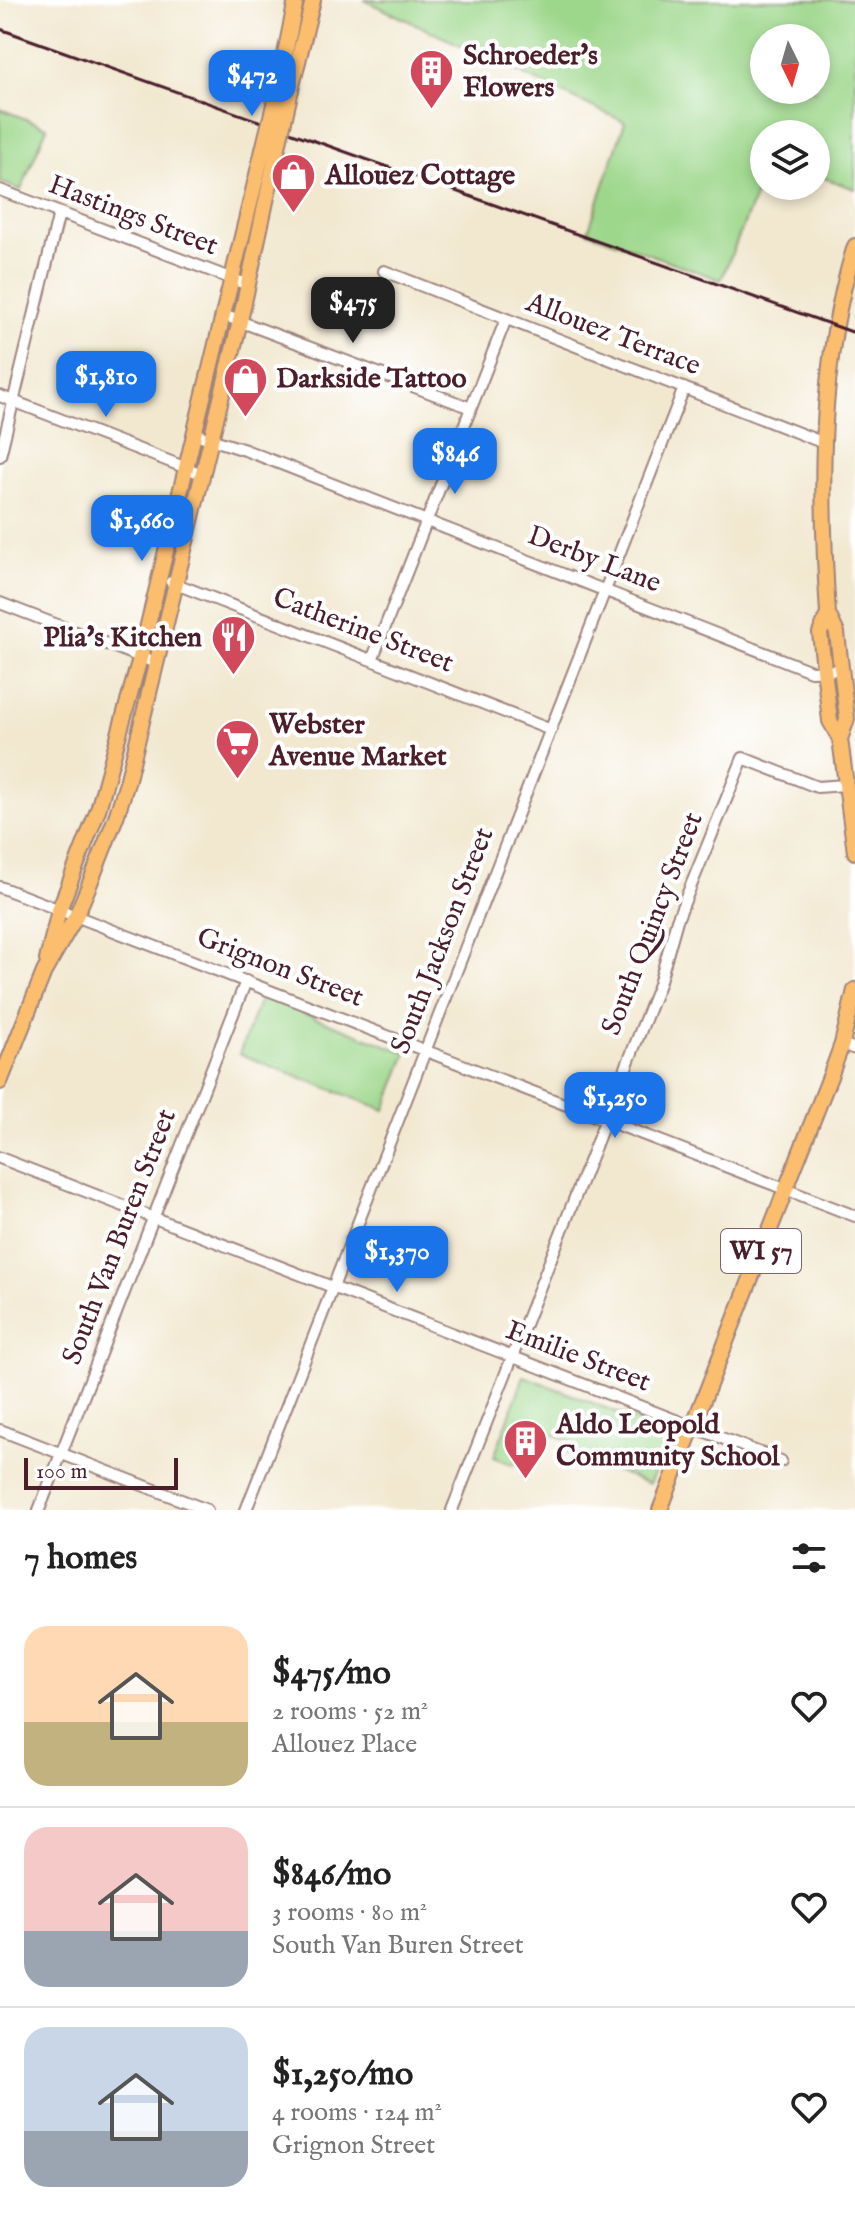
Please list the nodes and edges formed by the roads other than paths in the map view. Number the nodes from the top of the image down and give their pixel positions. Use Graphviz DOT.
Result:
graph roads {
  1 [pos="296,0"];
  2 [pos="313,0"];
  3 [pos="284,89"];
  4 [pos="268,159"];
  5 [pos="0,190"];
  6 [pos="59,213"];
  7 [pos="855,246"];
  8 [pos="384,271"];
  9 [pos="231,280"];
  10 [pos="248,285"];
  11 [pos="223,315"];
  12 [pos="506,319"];
  13 [pos="240,321"];
  14 [pos="684,388"];
  15 [pos="0,396"];
  16 [pos="13,401"];
  17 [pos="471,408"];
  18 [pos="202,437"];
  19 [pos="824,443"];
  20 [pos="0,456"];
  21 [pos="185,469"];
  22 [pos="202,474"];
  23 [pos="427,521"];
  24 [pos="158,577"];
  25 [pos="175,583"];
  26 [pos="606,591"];
  27 [pos="0,603"];
  28 [pos="828,614"];
  29 [pos="140,658"];
  30 [pos="372,660"];
  31 [pos="156,663"];
  32 [pos="841,670"];
  33 [pos="824,671"];
  34 [pos="551,730"];
  35 [pos="840,739"];
  36 [pos="845,785"];
  37 [pos="855,852"];
  38 [pos="0,887"];
  39 [pos="59,910"];
  40 [pos="76,916"];
  41 [pos="44,972"];
  42 [pos="246,981"];
  43 [pos="855,990"];
  44 [pos="848,1046"];
  45 [pos="426,1051"];
  46 [pos="0,1082"];
  47 [pos="604,1120"];
  48 [pos="0,1158"];
  49 [pos="785,1191"];
  50 [pos="855,1216"];
  51 [pos="154,1217"];
  52 [pos="333,1287"];
  53 [pos="512,1357"];
  54 [pos="692,1427"];
  55 [pos="0,1430"];
  56 [pos="61,1453"];
  57 [pos="781,1461"];
  58 [pos="39,1510"];
  59 [pos="207,1510"];
  60 [pos="246,1510"];
  61 [pos="452,1510"];
  62 [pos="660,1510"];
  1 -- 3 [label="main road"];
  2 -- 3 [label="main road"];
  3 -- 4 [label="main road, bridge"];
  4 -- 9 [label="main road"];
  4 -- 10 [label="main road"];
  5 -- 6 [label="street, Hastings Street"];
  6 -- 9 [label="street, Hastings Street"];
  6 -- 16 [label="street"];
  7 -- 19 [label="main road"];
  8 -- 12 [label="street, Allouez Terrace"];
  9 -- 10 [label="street, Hastings Street"];
  9 -- 11 [label="main road"];
  10 -- 13 [label="main road"];
  11 -- 13 [label="street"];
  11 -- 18 [label="main road"];
  12 -- 14 [label="street, Allouez Terrace"];
  12 -- 17 [label="street"];
  13 -- 17 [label="street"];
  13 -- 18 [label="main road"];
  14 -- 19 [label="street, Allouez Terrace"];
  14 -- 26 [label="street, South Jackson Street"];
  15 -- 16 [label="street"];
  16 -- 20 [label="street"];
  16 -- 21 [label="street"];
  17 -- 23 [label="street"];
  18 -- 21 [label="main road"];
  18 -- 22 [label="main road"];
  18 -- 23 [label="street, Derby Lane"];
  19 -- 28 [label="main road"];
  21 -- 22 [label="street"];
  21 -- 24 [label="main road"];
  22 -- 25 [label="main road"];
  23 -- 26 [label="street, Derby Lane"];
  23 -- 30 [label="street"];
  24 -- 25 [label="street, Catherine Street"];
  24 -- 29 [label="main road"];
  25 -- 30 [label="street, Catherine Street"];
  25 -- 31 [label="main road"];
  26 -- 33 [label="street, Derby Lane"];
  26 -- 34 [label="street, South Jackson Street"];
  27 -- 29 [label="street"];
  28 -- 32 [label="main road"];
  28 -- 33 [label="main road"];
  29 -- 31 [label="street"];
  29 -- 39 [label="main road"];
  30 -- 34 [label="street, Catherine Street"];
  31 -- 40 [label="main road"];
  32 -- 33 [label="street, Derby Lane"];
  32 -- 35 [label="main road"];
  33 -- 35 [label="main road"];
  34 -- 45 [label="street, South Jackson Street"];
  35 -- 36 [label="main road"];
  36 -- 37 [label="main road"];
  36 -- 47 [label="street, South Quincy Street"];
  38 -- 39 [label="street, Grignon Street"];
  39 -- 40 [label="street, Grignon Street"];
  39 -- 41 [label="main road"];
  40 -- 41 [label="main road"];
  40 -- 42 [label="street, Grignon Street"];
  41 -- 46 [label="main road"];
  42 -- 45 [label="street, Grignon Street"];
  42 -- 51 [label="street, South Van Buren Street"];
  43 -- 44 [label="main road, WI 57"];
  44 -- 49 [label="main road, WI 57"];
  45 -- 47 [label="street, Grignon Street"];
  45 -- 52 [label="street, South Jackson Street"];
  47 -- 49 [label="street, Grignon Street"];
  47 -- 53 [label="street, South Quincy Street"];
  48 -- 51 [label="street, Emilie Street"];
  49 -- 50 [label="street, Grignon Street"];
  49 -- 54 [label="main road, WI 57"];
  51 -- 52 [label="street, Emilie Street"];
  51 -- 56 [label="street, South Van Buren Street"];
  52 -- 53 [label="street, Emilie Street"];
  52 -- 60 [label="street, South Jackson Street"];
  53 -- 54 [label="street, Emilie Street"];
  53 -- 61 [label="street, South Quincy Street"];
  54 -- 57 [label="street, Emilie Street"];
  54 -- 62 [label="main road, WI 57"];
  55 -- 56 [label="street"];
  56 -- 58 [label="street, South Van Buren Street"];
  56 -- 59 [label="street"];
}
